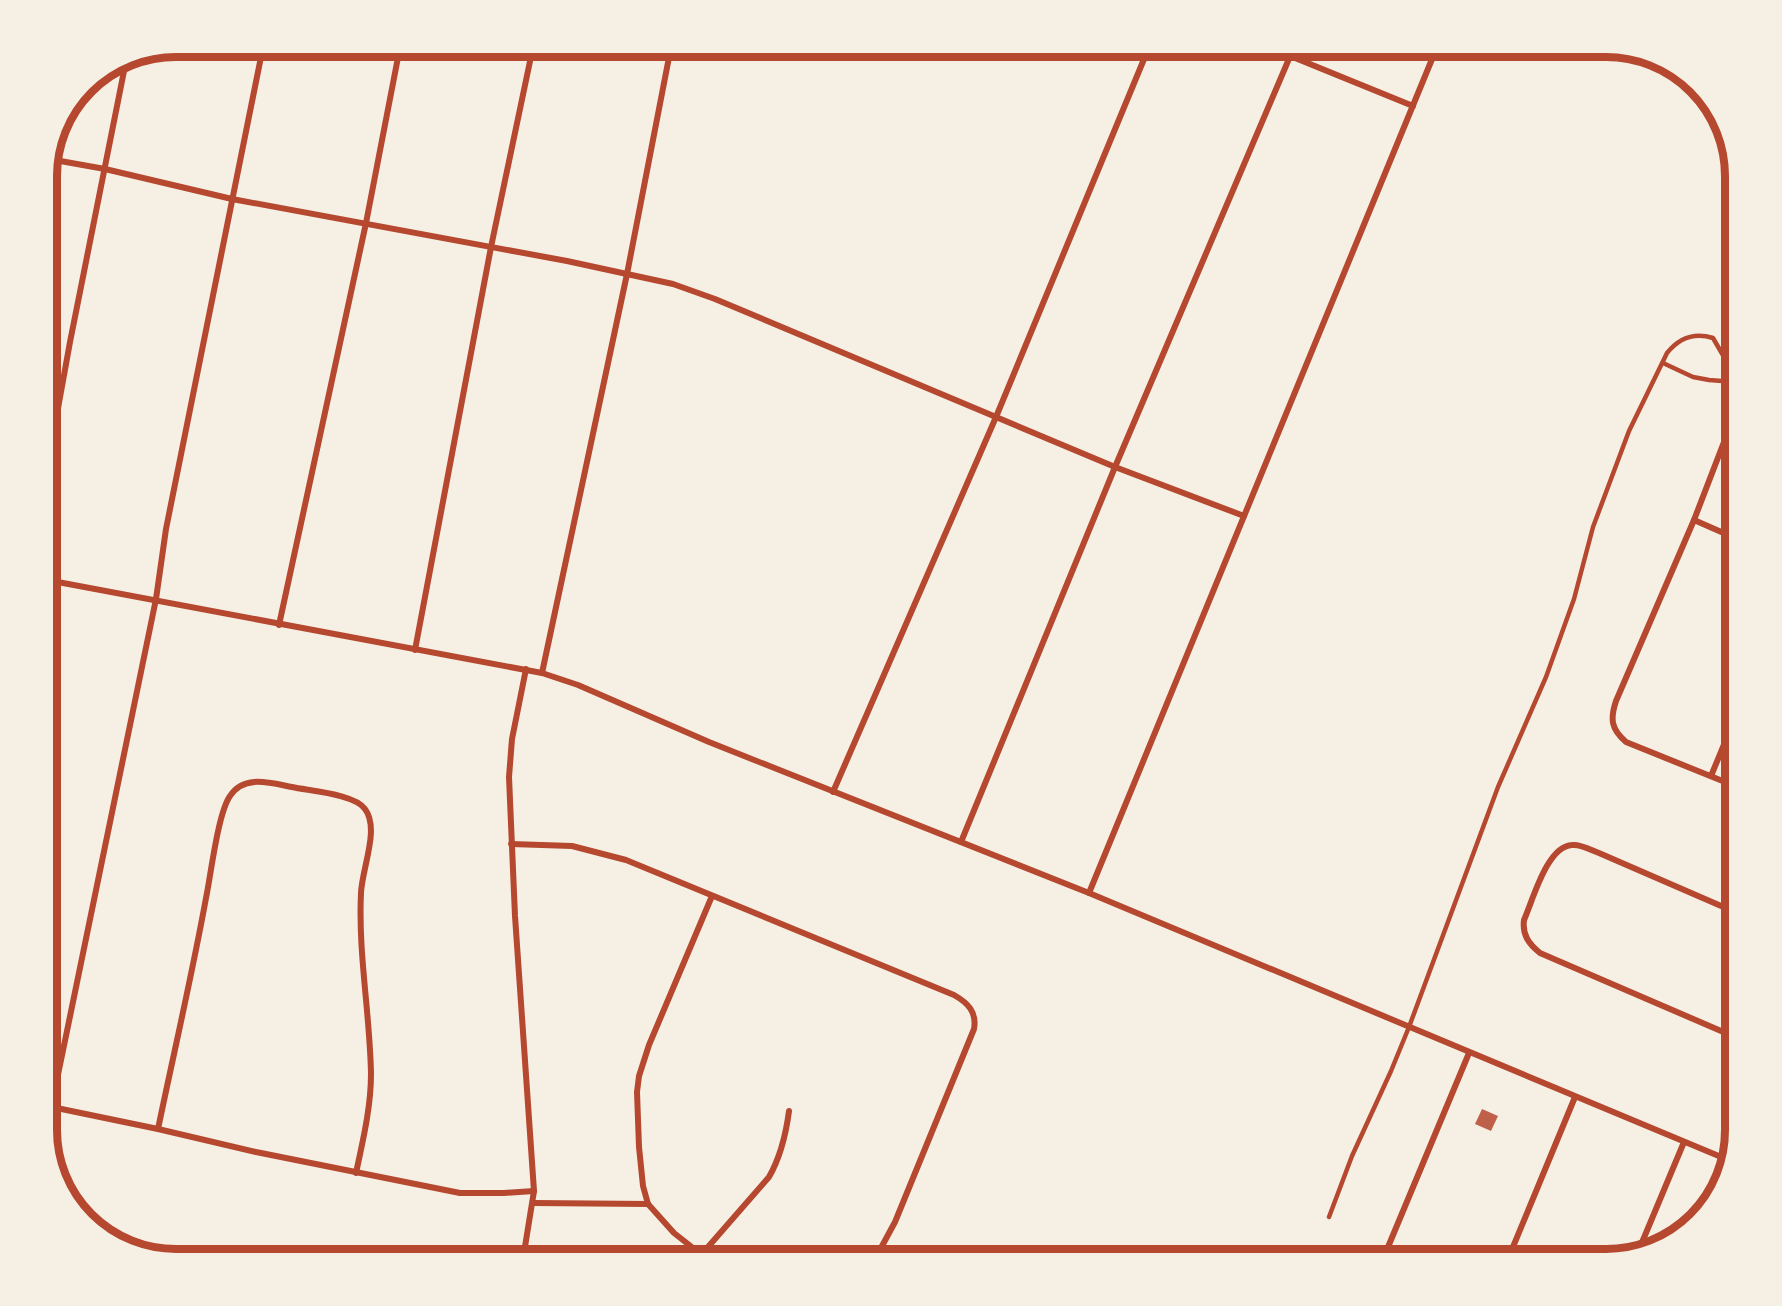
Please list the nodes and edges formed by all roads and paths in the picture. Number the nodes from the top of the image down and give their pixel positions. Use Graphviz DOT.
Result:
graph roads {
  1 [pos="261,57"];
  2 [pos="398,57"];
  3 [pos="531,57"];
  4 [pos="669,57"];
  5 [pos="1144,57"];
  6 [pos="1290,57"];
  7 [pos="1292,57"];
  8 [pos="1433,57"];
  9 [pos="125,68"];
  10 [pos="1413,106"];
  11 [pos="58,161"];
  12 [pos="105,169"];
  13 [pos="232,199"];
  14 [pos="366,223"];
  15 [pos="491,247"];
  16 [pos="627,274"];
  17 [pos="1725,358"];
  18 [pos="1663,363"];
  19 [pos="1725,381"];
  20 [pos="57,414"];
  21 [pos="996,417"];
  22 [pos="1725,440"];
  23 [pos="1115,466"];
  24 [pos="1244,516"];
  25 [pos="1694,520"];
  26 [pos="1725,533"];
  27 [pos="57,582"];
  28 [pos="156,599"];
  29 [pos="279,625"];
  30 [pos="415,650"];
  31 [pos="526,669"];
  32 [pos="542,673"];
  33 [pos="1725,744"];
  34 [pos="1711,776"];
  35 [pos="1725,782"];
  36 [pos="833,792"];
  37 [pos="961,842"];
  38 [pos="511,844"];
  39 [pos="1089,893"];
  40 [pos="712,896"];
  41 [pos="1725,907"];
  42 [pos="1409,1027"];
  43 [pos="1725,1032"];
  44 [pos="1469,1053"];
  45 [pos="57,1073"];
  46 [pos="1575,1097"];
  47 [pos="57,1108"];
  48 [pos="789,1111"];
  49 [pos="158,1129"];
  50 [pos="1684,1142"];
  51 [pos="1722,1157"];
  52 [pos="356,1173"];
  53 [pos="534,1191"];
  54 [pos="533,1203"];
  55 [pos="648,1204"];
  56 [pos="1329,1217"];
  57 [pos="1641,1244"];
  58 [pos="525,1249"];
  59 [pos="693,1249"];
  60 [pos="705,1249"];
  61 [pos="881,1249"];
  62 [pos="1388,1249"];
  63 [pos="1513,1249"];
  1 -- 13 [label="street"];
  2 -- 14 [label="street"];
  3 -- 15 [label="street"];
  4 -- 16 [label="street"];
  5 -- 21 [label="street"];
  6 -- 23 [label="street"];
  7 -- 10 [label="street"];
  8 -- 10 [label="street"];
  9 -- 12 [label="street"];
  10 -- 24 [label="street"];
  11 -- 12 [label="street"];
  12 -- 13 [label="street"];
  12 -- 20 [label="street"];
  13 -- 14 [label="street"];
  13 -- 28 [label="street"];
  14 -- 15 [label="street"];
  14 -- 29 [label="street"];
  15 -- 16 [label="street"];
  15 -- 30 [label="street"];
  16 -- 21 [label="street"];
  16 -- 32 [label="street"];
  17 -- 18 [label="lane"];
  18 -- 19 [label="lane"];
  18 -- 42 [label="lane"];
  21 -- 23 [label="street"];
  21 -- 36 [label="street"];
  22 -- 25 [label="street"];
  23 -- 24 [label="street"];
  23 -- 37 [label="street"];
  24 -- 39 [label="street"];
  25 -- 26 [label="street"];
  25 -- 34 [label="street"];
  27 -- 28 [label="street"];
  28 -- 29 [label="street"];
  28 -- 45 [label="street"];
  29 -- 30 [label="street"];
  30 -- 31 [label="street"];
  31 -- 32 [label="street"];
  31 -- 38 [label="street"];
  32 -- 36 [label="street"];
  33 -- 34 [label="street"];
  34 -- 35 [label="street"];
  36 -- 37 [label="street"];
  37 -- 39 [label="street"];
  38 -- 40 [label="street"];
  38 -- 53 [label="street"];
  39 -- 42 [label="street"];
  40 -- 55 [label="street"];
  40 -- 61 [label="street"];
  41 -- 43 [label="street"];
  42 -- 44 [label="street"];
  42 -- 56 [label="lane"];
  44 -- 46 [label="street"];
  44 -- 62 [label="street"];
  46 -- 50 [label="street"];
  46 -- 63 [label="street"];
  47 -- 49 [label="street"];
  48 -- 60 [label="street"];
  49 -- 52 [label="street"];
  49 -- 52 [label="street"];
  50 -- 51 [label="street"];
  50 -- 57 [label="street"];
  52 -- 53 [label="street"];
  53 -- 54 [label="street"];
  54 -- 55 [label="street"];
  54 -- 58 [label="street"];
  55 -- 59 [label="street"];
}
